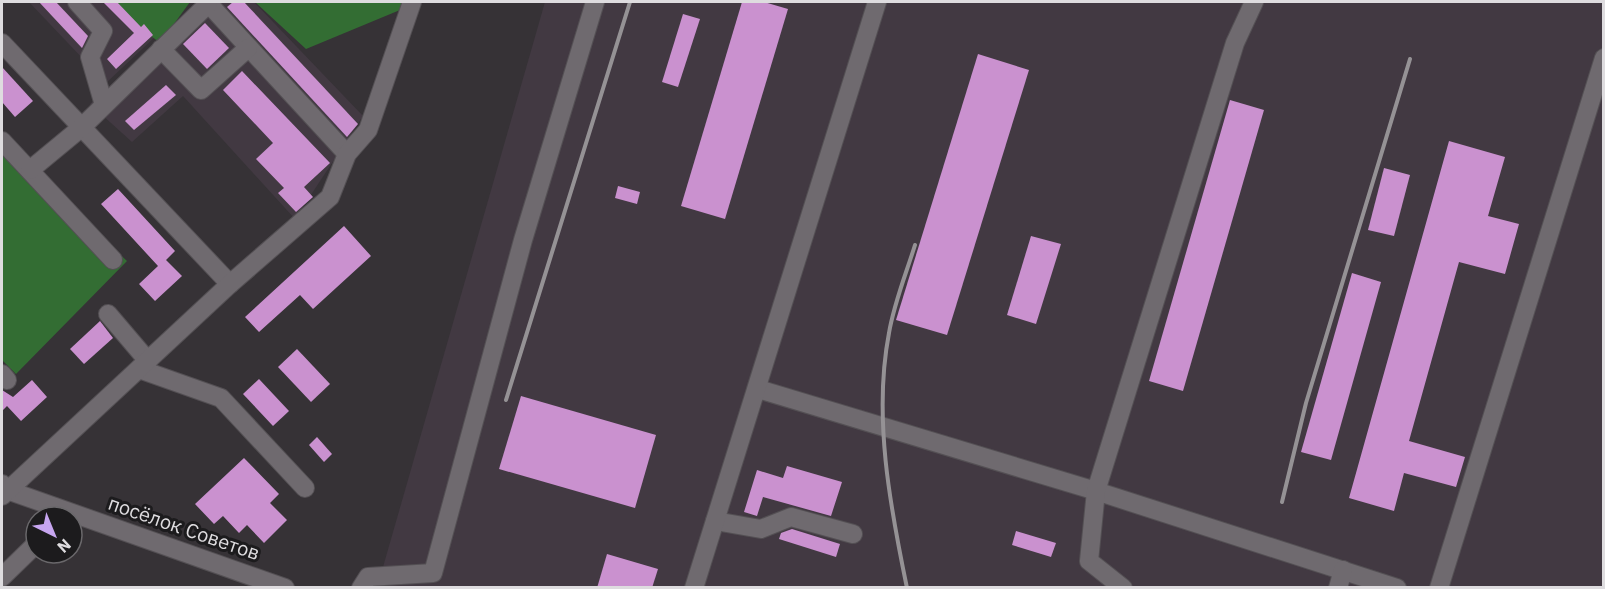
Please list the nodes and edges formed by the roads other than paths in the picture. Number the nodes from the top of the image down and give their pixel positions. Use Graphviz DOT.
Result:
graph roads {
  1 [pos="77,2"];
  2 [pos="412,2"];
  3 [pos="595,2"];
  4 [pos="877,2"];
  5 [pos="1254,2"];
  6 [pos="208,3"];
  7 [pos="2,43"];
  8 [pos="248,48"];
  9 [pos="161,49"];
  10 [pos="1604,58"];
  11 [pos="104,105"];
  12 [pos="82,127"];
  13 [pos="2,141"];
  14 [pos="347,154"];
  15 [pos="30,171"];
  16 [pos="112,260"];
  17 [pos="230,284"];
  18 [pos="108,314"];
  19 [pos="144,365"];
  20 [pos="758,389"];
  21 [pos="305,488"];
  22 [pos="3,490"];
  23 [pos="1096,491"];
  24 [pos="42,505"];
  25 [pos="84,520"];
  26 [pos="715,521"];
  27 [pos="853,534"];
  28 [pos="24,556"];
  29 [pos="2,577"];
  30 [pos="1340,579"];
  31 [pos="286,587"];
  32 [pos="362,588"];
  33 [pos="694,588"];
  34 [pos="1123,588"];
  35 [pos="1397,588"];
  36 [pos="1439,588"];
  1 -- 11 [label="street"];
  2 -- 14 [label="street"];
  3 -- 32 [label="street"];
  4 -- 20 [label="street"];
  5 -- 23 [label="street"];
  6 -- 8 [label="street"];
  6 -- 9 [label="street"];
  7 -- 12 [label="street"];
  8 -- 9 [label="street"];
  8 -- 14 [label="street"];
  9 -- 11 [label="street"];
  10 -- 36 [label="street"];
  11 -- 12 [label="street"];
  12 -- 15 [label="street"];
  12 -- 17 [label="street"];
  13 -- 15 [label="street"];
  14 -- 17 [label="street"];
  15 -- 16 [label="street"];
  17 -- 19 [label="street"];
  18 -- 19 [label="street"];
  19 -- 21 [label="street"];
  19 -- 22 [label="street"];
  20 -- 23 [label="street"];
  20 -- 26 [label="street"];
  22 -- 24 [label="street, посёлок Советов"];
  23 -- 30 [label="street"];
  23 -- 34 [label="street"];
  25 -- 31 [label="street, посёлок Советов"];
  26 -- 27 [label="street"];
  26 -- 33 [label="street"];
  28 -- 29 [label="street"];
  30 -- 35 [label="street"];
}
